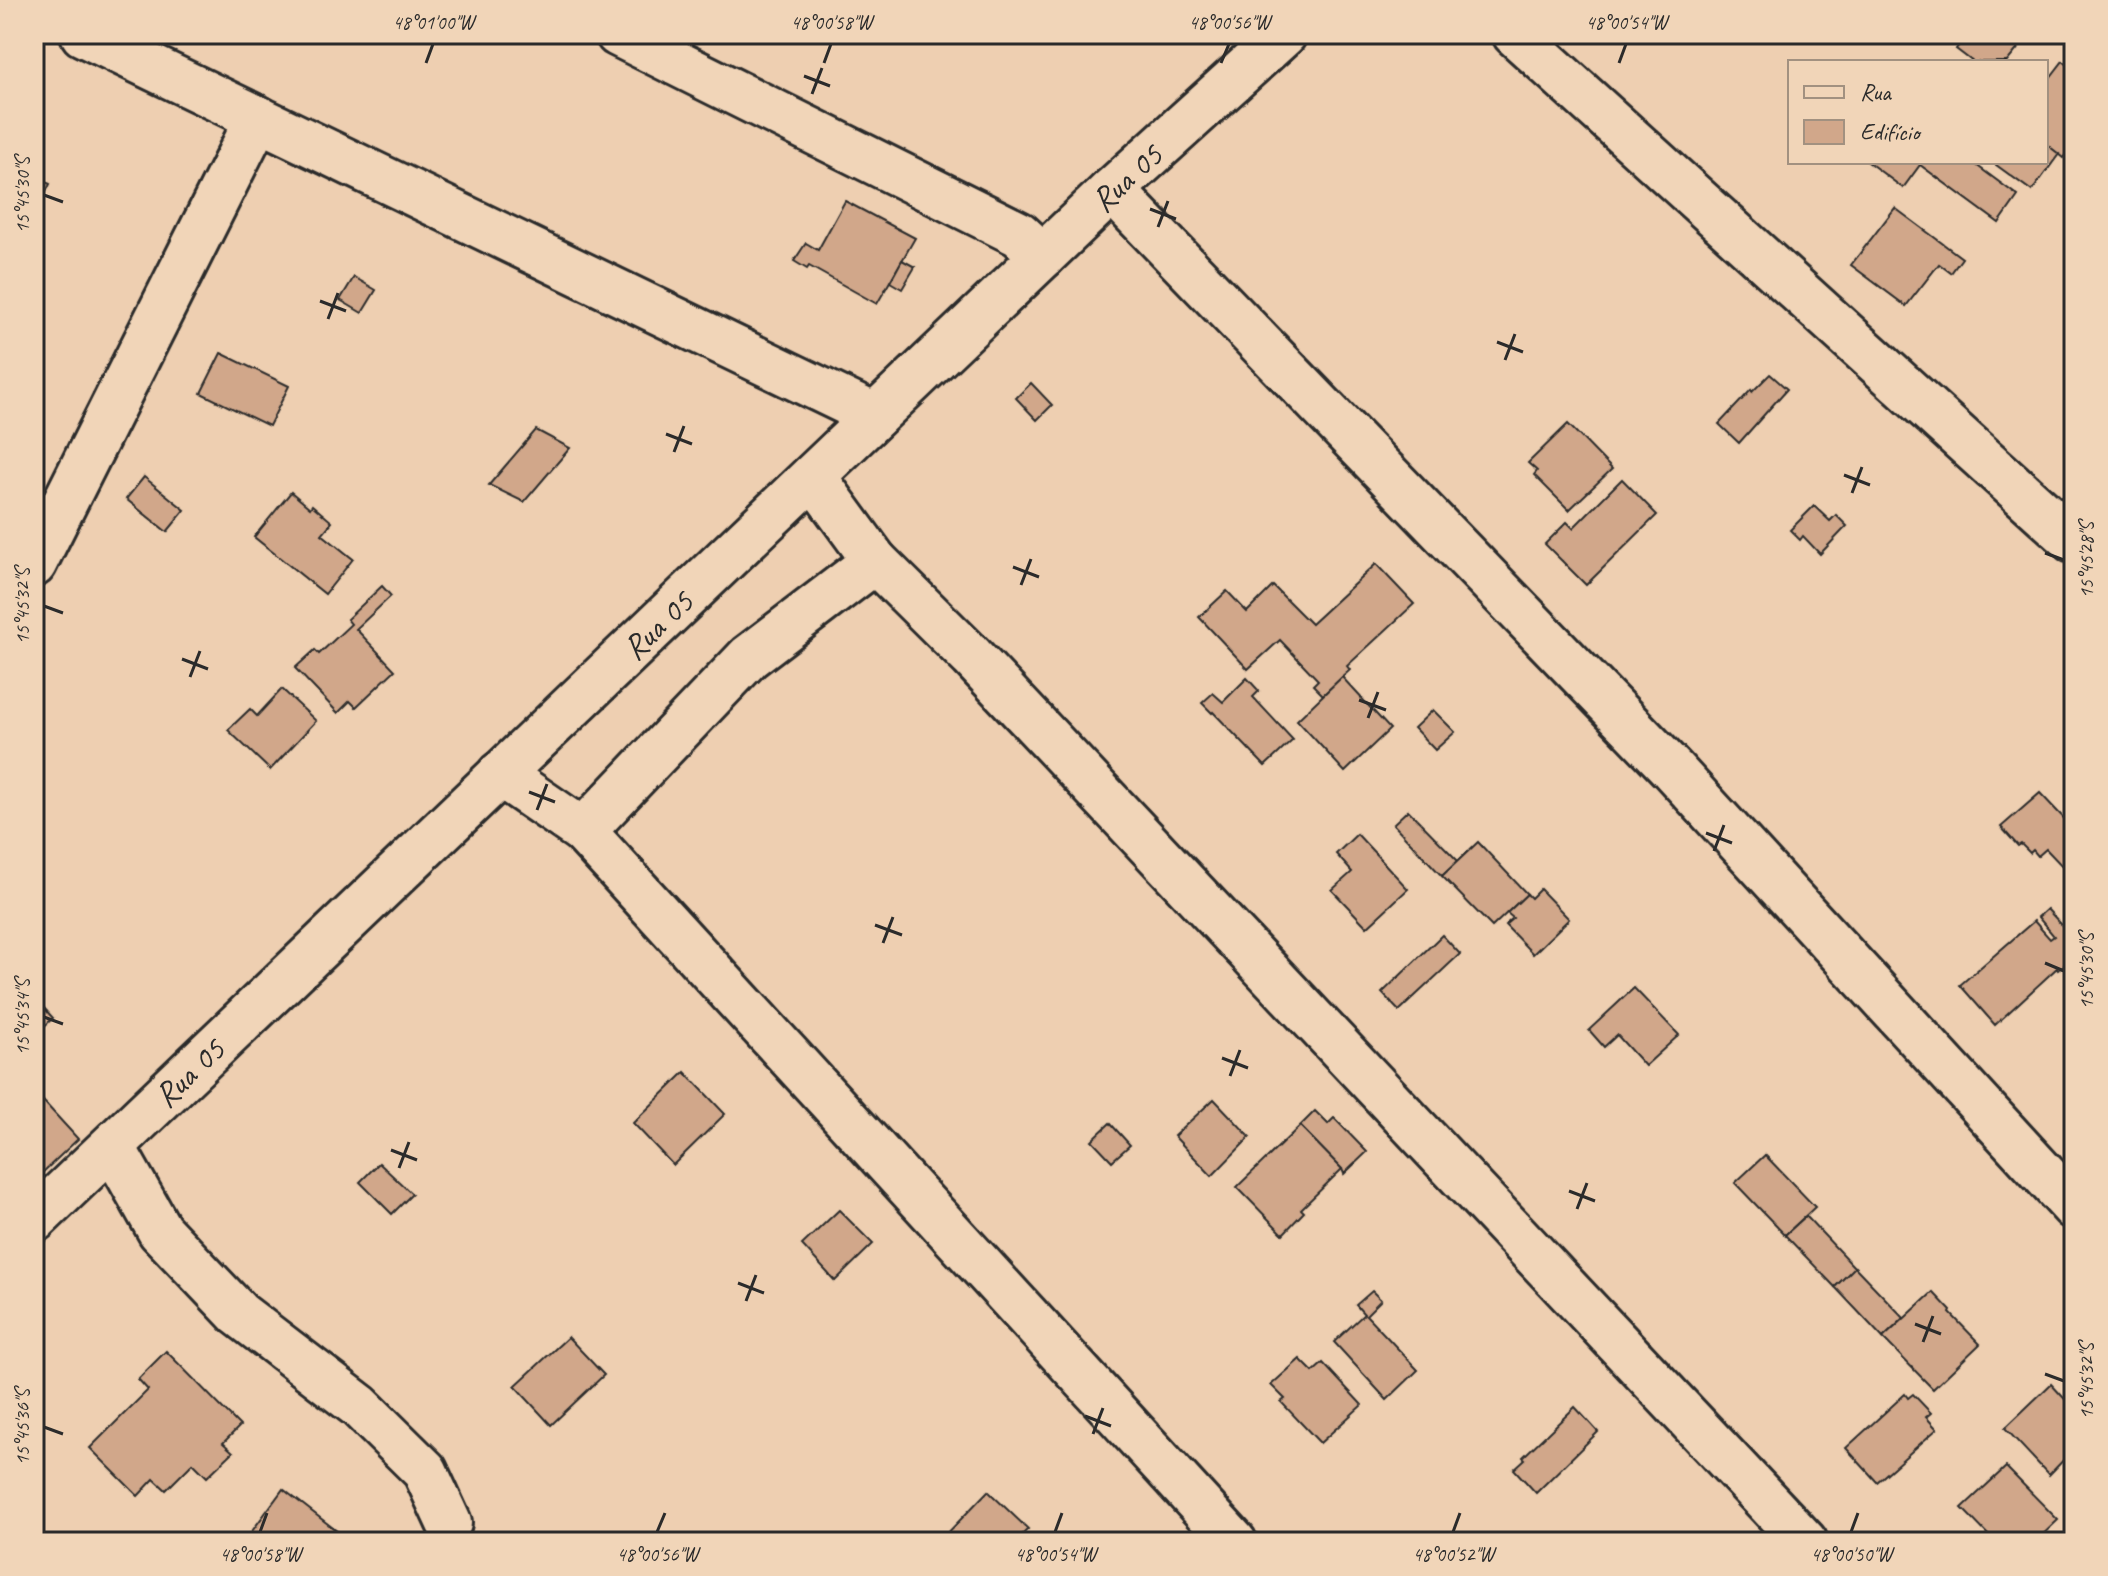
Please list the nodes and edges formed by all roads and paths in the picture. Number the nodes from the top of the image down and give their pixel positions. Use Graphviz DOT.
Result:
graph roads {
  1 [pos="83,34"];
  2 [pos="618,34"];
  3 [pos="1284,34"];
  4 [pos="1515,34"];
  5 [pos="258,118"];
  6 [pos="1112,190"];
  7 [pos="1043,256"];
  8 [pos="875,416"];
  9 [pos="813,476"];
  10 [pos="2074,541"];
  11 [pos="875,561"];
  12 [pos="34,564"];
  13 [pos="500,774"];
  14 [pos="583,831"];
  15 [pos="112,1146"];
  16 [pos="2074,1207"];
  17 [pos="34,1220"];
  18 [pos="449,1523"];
  19 [pos="1234,1542"];
  20 [pos="1805,1542"];
  1 -- 5 [label="street"];
  2 -- 7 [label="street"];
  3 -- 6 [label="street, Rua 05"];
  4 -- 10 [label="street"];
  5 -- 8 [label="street"];
  5 -- 12 [label="street"];
  6 -- 7 [label="street, Rua 05"];
  6 -- 16 [label="street"];
  7 -- 8 [label="street, Rua 05"];
  8 -- 9 [label="street, Rua 05"];
  9 -- 11 [label="street"];
  9 -- 13 [label="street, Rua 05"];
  11 -- 14 [label="street"];
  11 -- 20 [label="street"];
  13 -- 14 [label="street"];
  13 -- 15 [label="street, Rua 05"];
  14 -- 19 [label="street"];
  15 -- 17 [label="street, Rua 05"];
  15 -- 18 [label="street"];
}
